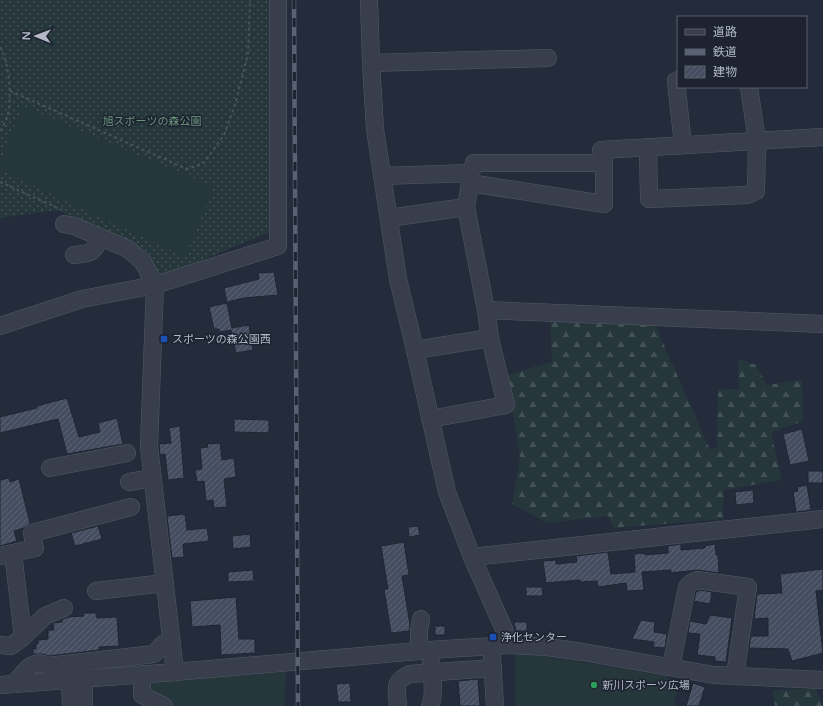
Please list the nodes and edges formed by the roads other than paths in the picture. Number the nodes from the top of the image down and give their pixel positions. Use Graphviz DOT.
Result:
graph roads {
  1 [pos="278,0"];
  2 [pos="370,0"];
  3 [pos="548,58"];
  4 [pos="371,62"];
  5 [pos="677,80"];
  6 [pos="749,88"];
  7 [pos="823,137"];
  8 [pos="757,141"];
  9 [pos="683,145"];
  10 [pos="648,147"];
  11 [pos="604,163"];
  12 [pos="382,176"];
  13 [pos="470,178"];
  14 [pos="466,207"];
  15 [pos="389,218"];
  16 [pos="64,224"];
  17 [pos="101,238"];
  18 [pos="74,255"];
  19 [pos="155,285"];
  20 [pos="486,310"];
  21 [pos="823,324"];
  22 [pos="0,326"];
  23 [pos="490,338"];
  24 [pos="415,350"];
  25 [pos="430,419"];
  26 [pos="127,453"];
  27 [pos="50,468"];
  28 [pos="153,478"];
  29 [pos="129,482"];
  30 [pos="131,507"];
  31 [pos="823,519"];
  32 [pos="6,554"];
  33 [pos="472,557"];
  34 [pos="165,583"];
  35 [pos="96,591"];
  36 [pos="64,608"];
  37 [pos="421,619"];
  38 [pos="23,636"];
  39 [pos="163,644"];
  40 [pos="511,645"];
  41 [pos="0,646"];
  42 [pos="491,646"];
  43 [pos="425,650"];
  44 [pos="135,653"];
  45 [pos="671,667"];
  46 [pos="493,668"];
  47 [pos="175,672"];
  48 [pos="432,673"];
  49 [pos="140,675"];
  50 [pos="735,676"];
  51 [pos="77,679"];
  52 [pos="823,680"];
  53 [pos="7,685"];
  54 [pos="432,705"];
  55 [pos="70,706"];
  56 [pos="84,706"];
  57 [pos="164,706"];
  58 [pos="398,706"];
  59 [pos="495,706"];
  1 -- 19 [label="street"];
  2 -- 4 [label="street"];
  3 -- 4 [label="street"];
  4 -- 12 [label="street"];
  5 -- 9 [label="street"];
  6 -- 8 [label="street"];
  7 -- 8 [label="street"];
  8 -- 9 [label="street"];
  8 -- 10 [label="street"];
  9 -- 10 [label="street"];
  10 -- 11 [label="street"];
  11 -- 13 [label="street"];
  11 -- 13 [label="street"];
  12 -- 13 [label="street"];
  12 -- 15 [label="street"];
  13 -- 14 [label="street"];
  14 -- 15 [label="street"];
  14 -- 20 [label="street"];
  15 -- 24 [label="street"];
  16 -- 17 [label="street"];
  17 -- 18 [label="street"];
  17 -- 19 [label="street"];
  19 -- 22 [label="street"];
  19 -- 28 [label="street"];
  20 -- 21 [label="street"];
  20 -- 23 [label="street"];
  23 -- 24 [label="street"];
  23 -- 25 [label="street"];
  24 -- 25 [label="street"];
  25 -- 33 [label="street"];
  26 -- 27 [label="street"];
  28 -- 29 [label="street"];
  28 -- 34 [label="street"];
  30 -- 32 [label="street"];
  31 -- 33 [label="street"];
  32 -- 38 [label="street"];
  33 -- 40 [label="street"];
  34 -- 35 [label="street"];
  34 -- 47 [label="street"];
  36 -- 38 [label="street"];
  37 -- 43 [label="street"];
  38 -- 41 [label="street"];
  39 -- 44 [label="street"];
  40 -- 42 [label="street"];
  40 -- 45 [label="street"];
  42 -- 43 [label="street"];
  42 -- 46 [label="street"];
  43 -- 47 [label="street"];
  43 -- 48 [label="street"];
  44 -- 49 [label="street"];
  44 -- 53 [label="street"];
  45 -- 50 [label="street"];
  45 -- 50 [label="street"];
  46 -- 48 [label="street"];
  46 -- 59 [label="street"];
  47 -- 49 [label="street"];
  48 -- 54 [label="street"];
  48 -- 58 [label="street"];
  49 -- 51 [label="street"];
  49 -- 57 [label="street"];
  50 -- 52 [label="street"];
  51 -- 53 [label="street"];
  51 -- 55 [label="street"];
  51 -- 56 [label="street"];
}
